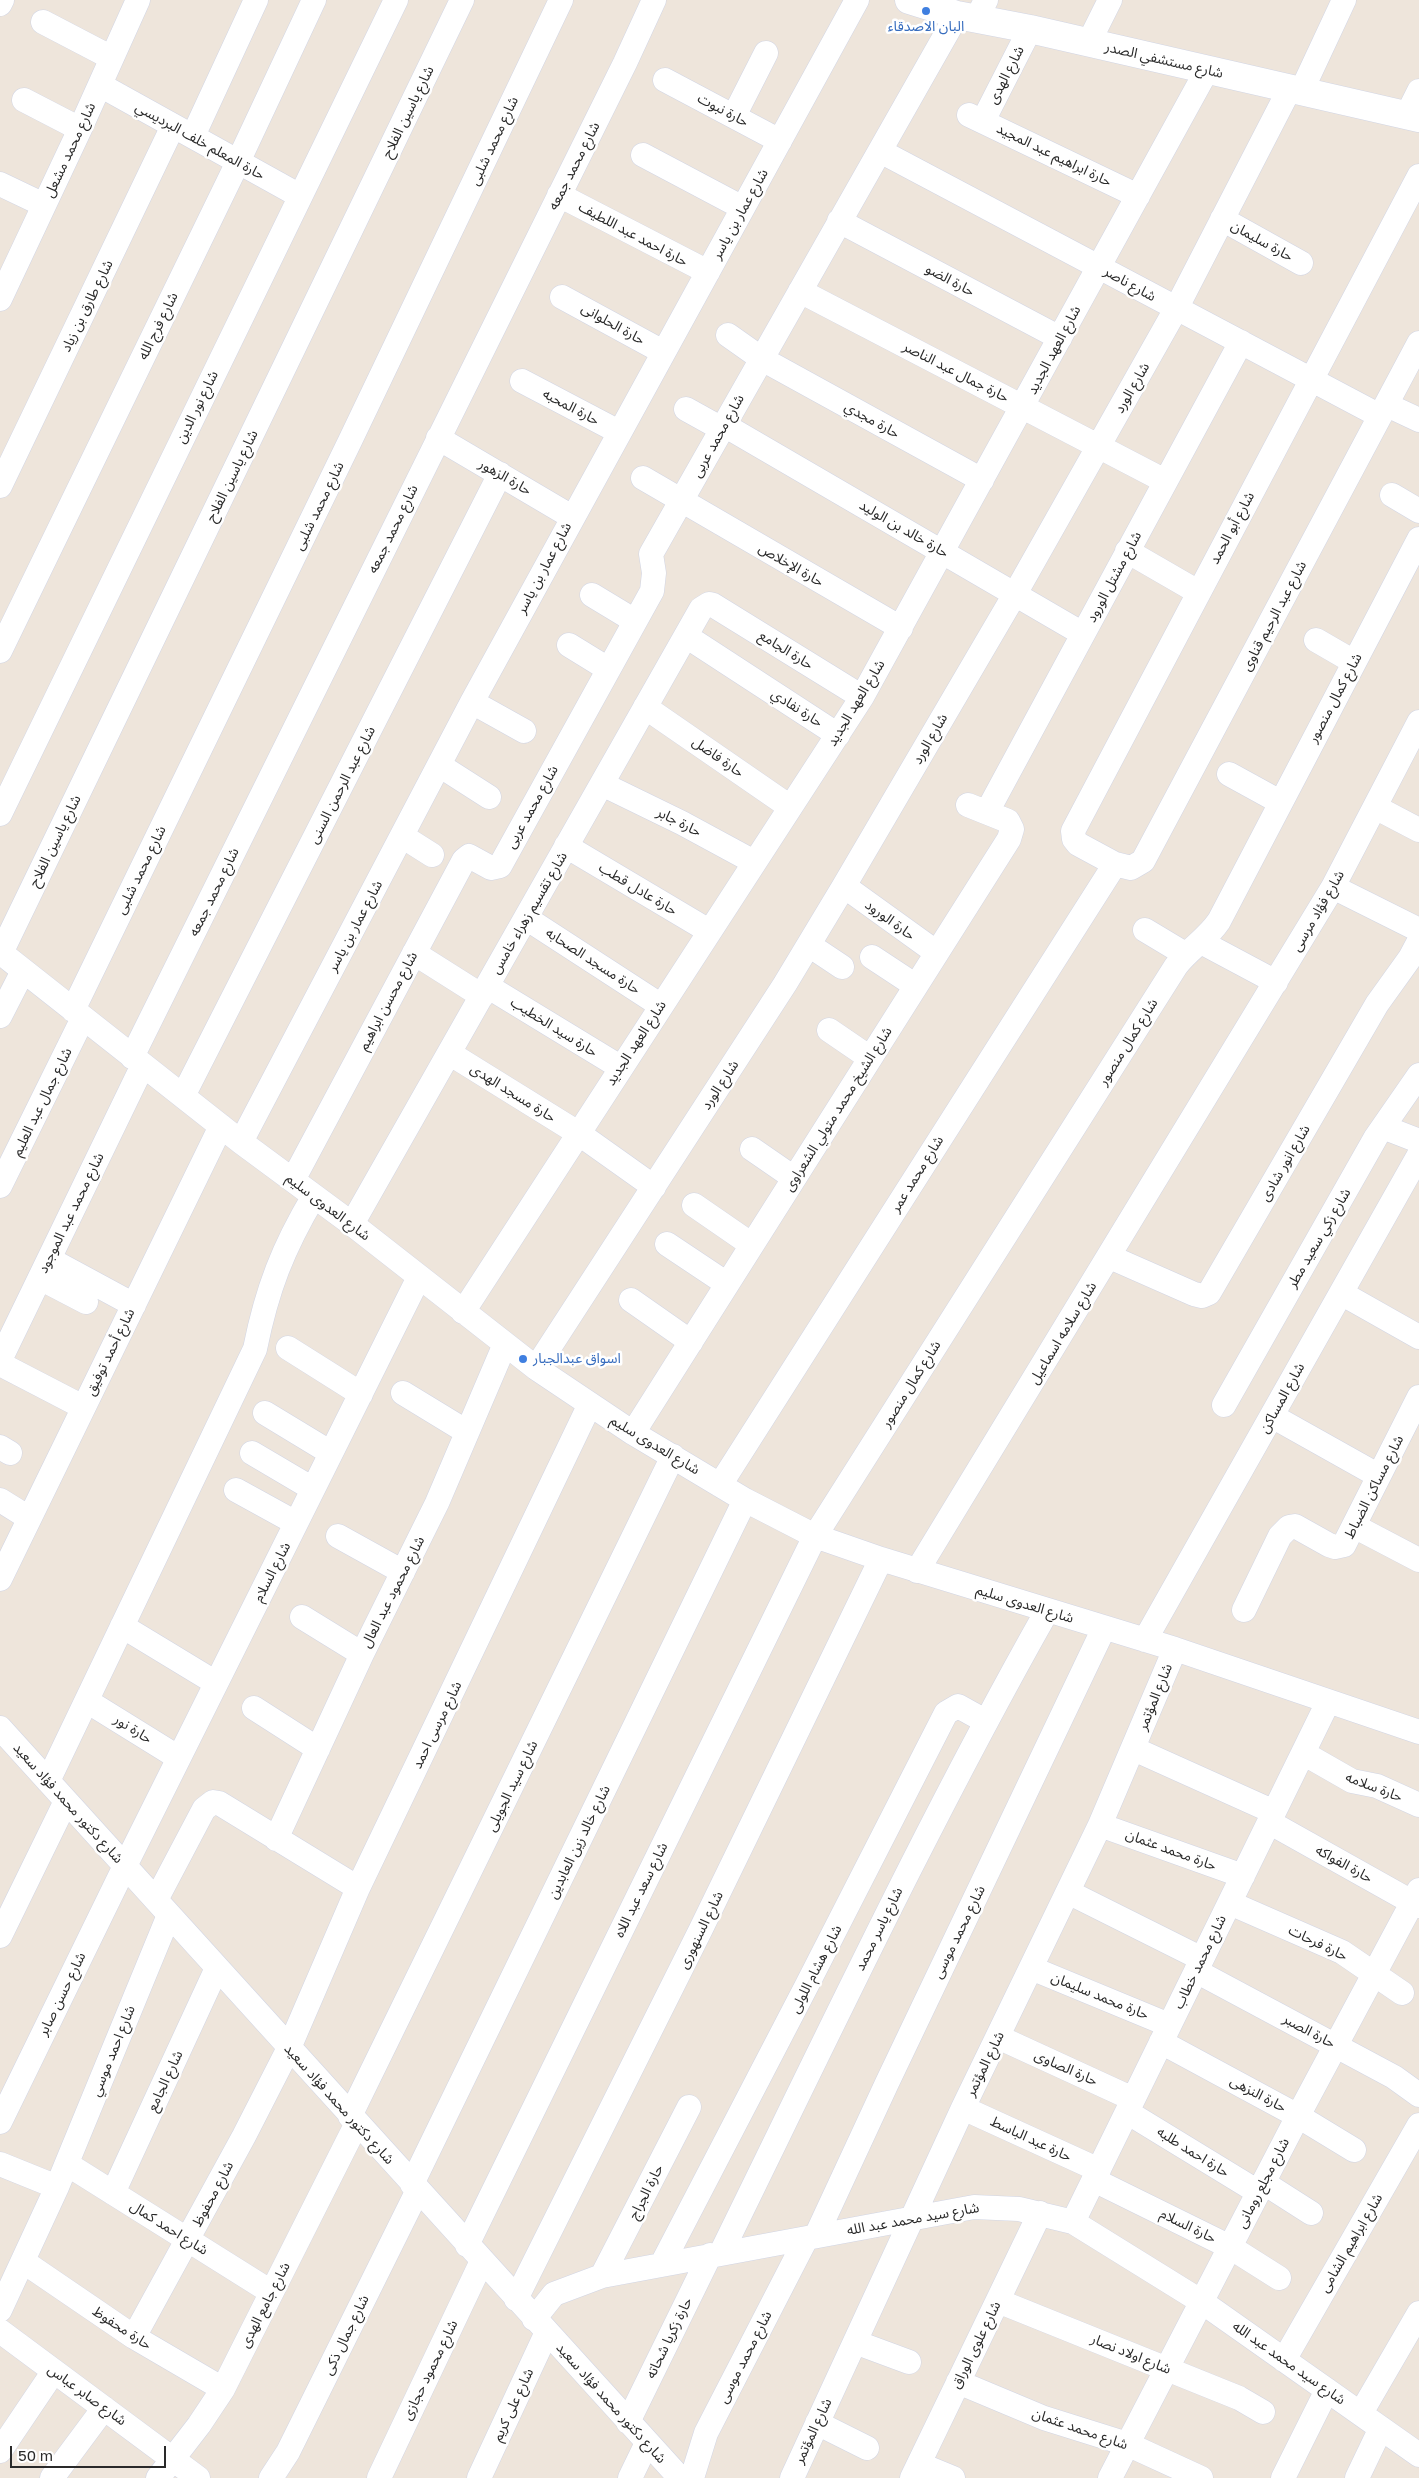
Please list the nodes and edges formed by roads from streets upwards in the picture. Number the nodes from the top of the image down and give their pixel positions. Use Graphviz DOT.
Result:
graph roads {
  1 [pos="2,0"];
  2 [pos="138,0"];
  3 [pos="256,0"];
  4 [pos="314,0"];
  5 [pos="396,0"];
  6 [pos="462,0"];
  7 [pos="561,0"];
  8 [pos="654,0"];
  9 [pos="857,0"];
  10 [pos="909,0"];
  11 [pos="1110,0"];
  12 [pos="1344,0"];
  13 [pos="0,4"];
  14 [pos="974,11"];
  15 [pos="43,22"];
  16 [pos="1030,29"];
  17 [pos="1088,42"];
  18 [pos="766,53"];
  19 [pos="112,58"];
  20 [pos="1207,70"];
  21 [pos="665,80"];
  22 [pos="100,85"];
  23 [pos="1295,91"];
  24 [pos="24,100"];
  25 [pos="1415,108"];
  26 [pos="734,116"];
  27 [pos="976,118"];
  28 [pos="80,129"];
  29 [pos="183,131"];
  30 [pos="780,141"];
  31 [pos="880,151"];
  32 [pos="643,154"];
  33 [pos="238,162"];
  34 [pos="1419,176"];
  35 [pos="0,184"];
  36 [pos="559,195"];
  37 [pos="300,196"];
  38 [pos="1138,196"];
  39 [pos="44,205"];
  40 [pos="744,208"];
  41 [pos="1222,219"];
  42 [pos="839,221"];
  43 [pos="1301,263"];
  44 [pos="1100,267"];
  45 [pos="708,272"];
  46 [pos="2,289"];
  47 [pos="800,291"];
  48 [pos="562,297"];
  49 [pos="1176,309"];
  50 [pos="728,335"];
  51 [pos="1060,338"];
  52 [pos="1241,342"];
  53 [pos="1419,343"];
  54 [pos="663,352"];
  55 [pos="762,359"];
  56 [pos="1312,379"];
  57 [pos="522,381"];
  58 [pos="1023,407"];
  59 [pos="686,408"];
  60 [pos="1384,410"];
  61 [pos="1419,420"];
  62 [pos="723,427"];
  63 [pos="619,432"];
  64 [pos="438,438"];
  65 [pos="1099,446"];
  66 [pos="500,474"];
  67 [pos="643,478"];
  68 [pos="982,480"];
  69 [pos="1166,481"];
  70 [pos="0,486"];
  71 [pos="1392,495"];
  72 [pos="681,502"];
  73 [pos="1419,512"];
  74 [pos="572,517"];
  75 [pos="1419,538"];
  76 [pos="942,551"];
  77 [pos="1127,551"];
  78 [pos="1198,592"];
  79 [pos="1015,594"];
  80 [pos="592,595"];
  81 [pos="709,604"];
  82 [pos="635,621"];
  83 [pos="900,628"];
  84 [pos="1083,634"];
  85 [pos="686,636"];
  86 [pos="1316,640"];
  87 [pos="569,645"];
  88 [pos="0,651"];
  89 [pos="1354,662"];
  90 [pos="608,669"];
  91 [pos="862,697"];
  92 [pos="472,702"];
  93 [pos="645,707"];
  94 [pos="1418,726"];
  95 [pos="524,731"];
  96 [pos="838,735"];
  97 [pos="439,765"];
  98 [pos="1229,774"];
  99 [pos="602,784"];
  100 [pos="489,797"];
  101 [pos="1280,802"];
  102 [pos="790,807"];
  103 [pos="1375,807"];
  104 [pos="977,809"];
  105 [pos="0,814"];
  106 [pos="1419,830"];
  107 [pos="402,836"];
  108 [pos="566,846"];
  109 [pos="432,855"];
  110 [pos="754,862"];
  111 [pos="500,864"];
  112 [pos="1115,864"];
  113 [pos="844,886"];
  114 [pos="1333,887"];
  115 [pos="526,918"];
  116 [pos="1145,930"];
  117 [pos="1419,930"];
  118 [pos="709,931"];
  119 [pos="1419,941"];
  120 [pos="809,945"];
  121 [pos="1193,948"];
  122 [pos="0,953"];
  123 [pos="414,953"];
  124 [pos="937,953"];
  125 [pos="872,957"];
  126 [pos="842,967"];
  127 [pos="23,971"];
  128 [pos="1276,982"];
  129 [pos="916,986"];
  130 [pos="485,991"];
  131 [pos="660,1005"];
  132 [pos="78,1014"];
  133 [pos="0,1016"];
  134 [pos="829,1030"];
  135 [pos="449,1053"];
  136 [pos="870,1058"];
  137 [pos="137,1061"];
  138 [pos="620,1068"];
  139 [pos="1416,1084"];
  140 [pos="1207,1094"];
  141 [pos="183,1096"];
  142 [pos="221,1126"];
  143 [pos="1383,1127"];
  144 [pos="578,1133"];
  145 [pos="1419,1141"];
  146 [pos="242,1142"];
  147 [pos="752,1149"];
  148 [pos="1419,1155"];
  149 [pos="794,1178"];
  150 [pos="293,1180"];
  151 [pos="0,1186"];
  152 [pos="654,1187"];
  153 [pos="314,1196"];
  154 [pos="694,1205"];
  155 [pos="352,1224"];
  156 [pos="667,1244"];
  157 [pos="752,1245"];
  158 [pos="1110,1257"];
  159 [pos="44,1269"];
  160 [pos="418,1277"];
  161 [pos="727,1284"];
  162 [pos="1341,1294"];
  163 [pos="631,1300"];
  164 [pos="86,1302"];
  165 [pos="134,1305"];
  166 [pos="463,1312"];
  167 [pos="1419,1337"];
  168 [pos="691,1342"];
  169 [pos="506,1344"];
  170 [pos="288,1348"];
  171 [pos="0,1360"];
  172 [pos="0,1364"];
  173 [pos="536,1368"];
  174 [pos="403,1393"];
  175 [pos="361,1394"];
  176 [pos="1419,1397"];
  177 [pos="590,1404"];
  178 [pos="1224,1405"];
  179 [pos="83,1407"];
  180 [pos="265,1413"];
  181 [pos="1272,1416"];
  182 [pos="467,1432"];
  183 [pos="632,1433"];
  184 [pos="252,1453"];
  185 [pos="331,1453"];
  186 [pos="673,1456"];
  187 [pos="1379,1476"];
  188 [pos="720,1485"];
  189 [pos="313,1489"];
  190 [pos="236,1490"];
  191 [pos="0,1500"];
  192 [pos="745,1500"];
  193 [pos="29,1518"];
  194 [pos="296,1523"];
  195 [pos="1354,1526"];
  196 [pos="338,1536"];
  197 [pos="815,1536"];
  198 [pos="881,1559"];
  199 [pos="1419,1560"];
  200 [pos="917,1571"];
  201 [pos="403,1572"];
  202 [pos="0,1579"];
  203 [pos="1244,1610"];
  204 [pos="1047,1611"];
  205 [pos="302,1617"];
  206 [pos="122,1626"];
  207 [pos="1104,1628"];
  208 [pos="1145,1640"];
  209 [pos="1175,1650"];
  210 [pos="362,1654"];
  211 [pos="216,1683"];
  212 [pos="87,1700"];
  213 [pos="1328,1702"];
  214 [pos="254,1708"];
  215 [pos="985,1721"];
  216 [pos="0,1728"];
  217 [pos="1419,1732"];
  218 [pos="318,1749"];
  219 [pos="1134,1749"];
  220 [pos="1303,1753"];
  221 [pos="179,1758"];
  222 [pos="48,1781"];
  223 [pos="66,1801"];
  224 [pos="1419,1805"];
  225 [pos="1272,1817"];
  226 [pos="1100,1825"];
  227 [pos="276,1839"];
  228 [pos="125,1866"];
  229 [pos="1243,1876"];
  230 [pos="358,1888"];
  231 [pos="1068,1892"];
  232 [pos="1417,1899"];
  233 [pos="1230,1903"];
  234 [pos="162,1907"];
  235 [pos="0,1936"];
  236 [pos="1199,1965"];
  237 [pos="217,1968"];
  238 [pos="1031,1968"];
  239 [pos="1374,1974"];
  240 [pos="1402,1993"];
  241 [pos="1165,2034"];
  242 [pos="998,2037"];
  243 [pos="1335,2046"];
  244 [pos="289,2048"];
  245 [pos="1419,2096"];
  246 [pos="1130,2105"];
  247 [pos="689,2107"];
  248 [pos="963,2108"];
  249 [pos="1298,2116"];
  250 [pos="354,2119"];
  251 [pos="0,2122"];
  252 [pos="1419,2125"];
  253 [pos="1354,2150"];
  254 [pos="0,2164"];
  255 [pos="67,2164"];
  256 [pos="1096,2175"];
  257 [pos="57,2187"];
  258 [pos="415,2187"];
  259 [pos="1261,2188"];
  260 [pos="113,2193"];
  261 [pos="1040,2213"];
  262 [pos="1311,2213"];
  263 [pos="912,2218"];
  264 [pos="1073,2222"];
  265 [pos="811,2237"];
  266 [pos="188,2240"];
  267 [pos="1230,2247"];
  268 [pos="475,2253"];
  269 [pos="715,2254"];
  270 [pos="24,2262"];
  271 [pos="662,2264"];
  272 [pos="602,2276"];
  273 [pos="1279,2278"];
  274 [pos="272,2292"];
  275 [pos="516,2299"];
  276 [pos="998,2301"];
  277 [pos="1202,2302"];
  278 [pos="2,2303"];
  279 [pos="1419,2313"];
  280 [pos="540,2326"];
  281 [pos="0,2331"];
  282 [pos="134,2337"];
  283 [pos="855,2342"];
  284 [pos="1284,2360"];
  285 [pos="909,2362"];
  286 [pos="1167,2368"];
  287 [pos="54,2371"];
  288 [pos="958,2382"];
  289 [pos="223,2389"];
  290 [pos="1327,2390"];
  291 [pos="104,2408"];
  292 [pos="1263,2412"];
  293 [pos="1361,2413"];
  294 [pos="628,2422"];
  295 [pos="817,2423"];
  296 [pos="1381,2428"];
  297 [pos="647,2443"];
  298 [pos="1127,2444"];
  299 [pos="1416,2446"];
  300 [pos="867,2448"];
  301 [pos="0,2451"];
  302 [pos="174,2458"];
  303 [pos="915,2471"];
  304 [pos="52,2478"];
  305 [pos="158,2478"];
  306 [pos="198,2478"];
  307 [pos="270,2478"];
  308 [pos="379,2478"];
  309 [pos="479,2478"];
  310 [pos="630,2478"];
  311 [pos="680,2478"];
  312 [pos="692,2478"];
  313 [pos="792,2478"];
  314 [pos="953,2478"];
  315 [pos="1110,2478"];
  316 [pos="1201,2478"];
  317 [pos="1284,2478"];
  318 [pos="1356,2478"];
  1 -- 13 [label="street"];
  2 -- 19 [label="street, شارع محمد مشعل"];
  3 -- 29 [label="street, شارع طارق بن زياد"];
  4 -- 33 [label="street, شارع فرج الله"];
  5 -- 37 [label="street, شارع نور الدين"];
  6 -- 122 [label="street, شارع ياسين الفلاح"];
  7 -- 132 [label="street, شارع محمد شلبى"];
  8 -- 36 [label="street, شارع محمد جمعه"];
  9 -- 30 [label="street, شارع عمار بن ياسر"];
  10 -- 14 [label="street, شارع مستشفي الصدر"];
  11 -- 17 [label="street"];
  12 -- 23 [label="street, شارع الورد"];
  14 -- 16 [label="street, شارع مستشفي الصدر"];
  14 -- 31 [label="street, شارع محمد عربى"];
  15 -- 19 [label="street"];
  16 -- 17 [label="street, شارع مستشفي الصدر"];
  16 -- 27 [label="street, شارع الهدى"];
  17 -- 20 [label="street, شارع مستشفي الصدر"];
  18 -- 26 [label="street"];
  19 -- 22 [label="street, شارع محمد مشعل"];
  20 -- 23 [label="street, شارع مستشفي الصدر"];
  20 -- 38 [label="street, شارع العهد الجديد"];
  21 -- 26 [label="street, حارة نبوت"];
  22 -- 28 [label="street, شارع محمد مشعل"];
  22 -- 29 [label="street, حارة المعلم خلف البرديسي"];
  23 -- 25 [label="street, شارع مستشفي الصدر"];
  23 -- 41 [label="street, شارع الورد"];
  24 -- 28 [label="street"];
  26 -- 30 [label="street, حارة نبوت"];
  27 -- 38 [label="street, حارة ابراهيم عبد المجيد"];
  28 -- 39 [label="street, شارع محمد مشعل"];
  29 -- 33 [label="street, حارة المعلم خلف البرديسي"];
  29 -- 70 [label="street, شارع طارق بن زياد"];
  30 -- 40 [label="street, شارع عمار بن ياسر"];
  31 -- 42 [label="street, شارع محمد عربى"];
  31 -- 44 [label="street, شارع ناصر"];
  32 -- 40 [label="street"];
  33 -- 37 [label="street, حارة المعلم خلف البرديسي"];
  33 -- 88 [label="street, شارع فرج الله"];
  34 -- 56 [label="street, شارع أبو الحمد"];
  35 -- 39 [label="street"];
  36 -- 45 [label="street, حارة احمد عبد اللطيف"];
  36 -- 64 [label="street, شارع محمد جمعه"];
  37 -- 105 [label="street, شارع نور الدين"];
  38 -- 44 [label="street, شارع العهد الجديد"];
  39 -- 46 [label="street, شارع محمد مشعل"];
  40 -- 45 [label="street, شارع عمار بن ياسر"];
  41 -- 43 [label="street, حارة سليمان"];
  41 -- 49 [label="street, شارع الورد"];
  42 -- 47 [label="street, شارع محمد عربى"];
  42 -- 51 [label="street, حارة الضو"];
  44 -- 49 [label="street, شارع ناصر"];
  44 -- 51 [label="street, شارع العهد الجديد"];
  45 -- 54 [label="street, شارع عمار بن ياسر"];
  47 -- 55 [label="street, شارع محمد عربى"];
  47 -- 58 [label="street, حارة جمال عبد الناصر"];
  48 -- 54 [label="street, حارة الحلوانى"];
  49 -- 52 [label="street, شارع ناصر"];
  49 -- 65 [label="street, شارع الورد"];
  50 -- 55 [label="street"];
  51 -- 58 [label="street, شارع العهد الجديد"];
  52 -- 56 [label="street, شارع ناصر"];
  52 -- 69 [label="street, شارع مشتل الورود"];
  53 -- 60 [label="street, شارع عبد الرحيم قناوى"];
  54 -- 63 [label="street, شارع عمار بن ياسر"];
  55 -- 62 [label="street, شارع محمد عربى"];
  55 -- 68 [label="street, حارة مجدي"];
  56 -- 60 [label="street, شارع ناصر"];
  56 -- 78 [label="street, شارع أبو الحمد"];
  57 -- 63 [label="street, حارة المحبه"];
  58 -- 65 [label="street, حارة جمال عبد الناصر"];
  58 -- 68 [label="street, شارع العهد الجديد"];
  59 -- 62 [label="street, حارة خالد بن الوليد"];
  60 -- 61 [label="street, شارع ناصر"];
  60 -- 112 [label="street, شارع عبد الرحيم قناوى"];
  62 -- 72 [label="street, شارع محمد عربى"];
  62 -- 76 [label="street, حارة خالد بن الوليد"];
  63 -- 74 [label="street, شارع عمار بن ياسر"];
  64 -- 66 [label="street, حارة الزهور"];
  64 -- 137 [label="street, شارع محمد جمعه"];
  65 -- 69 [label="street, حارة جمال عبد الناصر"];
  65 -- 79 [label="street, شارع الورد"];
  66 -- 74 [label="street, حارة الزهور"];
  66 -- 141 [label="street, شارع عبد الرحمن السنى"];
  67 -- 72 [label="street, حارة الإخلاص"];
  68 -- 76 [label="street, شارع العهد الجديد"];
  69 -- 77 [label="street, شارع مشتل الورود"];
  71 -- 73 [label="street"];
  72 -- 82 [label="street, شارع محمد عربى"];
  72 -- 83 [label="street, حارة الإخلاص"];
  74 -- 92 [label="street, شارع عمار بن ياسر"];
  75 -- 89 [label="street, شارع كمال منصور"];
  76 -- 79 [label="street, حارة خالد بن الوليد"];
  76 -- 83 [label="street, شارع العهد الجديد"];
  77 -- 78 [label="street"];
  77 -- 84 [label="street, شارع مشتل الورود"];
  78 -- 112 [label="street, شارع أبو الحمد"];
  79 -- 84 [label="street, حارة خالد بن الوليد"];
  79 -- 113 [label="street, شارع الورد"];
  80 -- 82 [label="street"];
  81 -- 85 [label="street, شارع تقسيم زهراء خامس"];
  81 -- 91 [label="street, حارة الجامع"];
  82 -- 90 [label="street, شارع محمد عربى"];
  83 -- 91 [label="street, شارع العهد الجديد"];
  84 -- 104 [label="street, شارع مشتل الورود"];
  85 -- 93 [label="street, شارع تقسيم زهراء خامس"];
  85 -- 96 [label="street, حارة نفادي"];
  86 -- 89 [label="street"];
  87 -- 90 [label="street"];
  89 -- 101 [label="street, شارع كمال منصور"];
  90 -- 111 [label="street, شارع محمد عربى"];
  91 -- 96 [label="street, شارع العهد الجديد"];
  92 -- 95 [label="street"];
  92 -- 97 [label="street, شارع عمار بن ياسر"];
  93 -- 99 [label="street, شارع تقسيم زهراء خامس"];
  93 -- 102 [label="street, حارة فاضل"];
  94 -- 103 [label="street, شارع فؤاد مرسى"];
  96 -- 102 [label="street, شارع العهد الجديد"];
  97 -- 100 [label="street"];
  97 -- 107 [label="street, شارع عمار بن ياسر"];
  98 -- 101 [label="street"];
  99 -- 108 [label="street, شارع تقسيم زهراء خامس"];
  99 -- 110 [label="street, حارة جابر"];
  101 -- 121 [label="street, شارع كمال منصور"];
  102 -- 110 [label="street, شارع العهد الجديد"];
  103 -- 106 [label="street"];
  103 -- 114 [label="street, شارع فؤاد مرسى"];
  104 -- 124 [label="street, شارع الشيخ محمد متولي الشعراوى"];
  107 -- 109 [label="street"];
  107 -- 146 [label="street, شارع عمار بن ياسر"];
  108 -- 115 [label="street, شارع تقسيم زهراء خامس"];
  108 -- 118 [label="street, حارة عادل قطب"];
  110 -- 118 [label="street, شارع العهد الجديد"];
  111 -- 123 [label="street, شارع محسن ابراهيم"];
  112 -- 188 [label="street, شارع محمد عمر"];
  113 -- 120 [label="street, شارع الورد"];
  113 -- 124 [label="street, حارة الورود"];
  114 -- 117 [label="street"];
  114 -- 128 [label="street, شارع فؤاد مرسى"];
  115 -- 130 [label="street, شارع تقسيم زهراء خامس"];
  115 -- 131 [label="street, حارة مسجد الصحابه"];
  116 -- 121 [label="street"];
  118 -- 131 [label="street, شارع العهد الجديد"];
  119 -- 158 [label="street, شارع انور شادى"];
  120 -- 126 [label="street"];
  120 -- 152 [label="street, شارع الورد"];
  121 -- 128 [label="street"];
  121 -- 197 [label="street, شارع كمال منصور"];
  122 -- 127 [label="street, شارع العدوى سليم"];
  123 -- 130 [label="street, حارة سيد الخطيب"];
  123 -- 150 [label="street, شارع محسن ابراهيم"];
  124 -- 129 [label="street, شارع الشيخ محمد متولي الشعراوى"];
  125 -- 129 [label="street"];
  127 -- 132 [label="street, شارع العدوى سليم"];
  127 -- 133 [label="street"];
  128 -- 140 [label="street, شارع فؤاد مرسى"];
  129 -- 136 [label="street, شارع الشيخ محمد متولي الشعراوى"];
  130 -- 135 [label="street, شارع تقسيم زهراء خامس"];
  130 -- 138 [label="street, حارة سيد الخطيب"];
  131 -- 138 [label="street, شارع العهد الجديد"];
  132 -- 137 [label="street, شارع العدوى سليم"];
  132 -- 151 [label="street, شارع جمال عبد العليم"];
  134 -- 136 [label="street"];
  135 -- 144 [label="street, حارة مسجد الهدى"];
  135 -- 155 [label="street, شارع تقسيم زهراء خامس"];
  136 -- 149 [label="street, شارع الشيخ محمد متولي الشعراوى"];
  137 -- 141 [label="street, شارع العدوى سليم"];
  137 -- 159 [label="street, شارع محمد عبد الموجود"];
  138 -- 144 [label="street, شارع العهد الجديد"];
  139 -- 143 [label="street, شارع زكي سعيد مطر"];
  140 -- 158 [label="street, شارع سلامه اسماعيل"];
  141 -- 142 [label="street, شارع العدوى سليم"];
  142 -- 146 [label="street, شارع العدوى سليم"];
  142 -- 165 [label="street, شارع أحمد توفيق"];
  143 -- 145 [label="street"];
  143 -- 178 [label="street, شارع زكي سعيد مطر"];
  144 -- 152 [label="street, حارة مسجد الهدى"];
  144 -- 166 [label="street, شارع العهد الجديد"];
  146 -- 150 [label="street, شارع العدوى سليم"];
  147 -- 149 [label="street"];
  148 -- 162 [label="street, شارع المساكن"];
  149 -- 157 [label="street, شارع الشيخ محمد متولي الشعراوى"];
  150 -- 153 [label="street, شارع العدوى سليم"];
  152 -- 173 [label="street, شارع الورد"];
  153 -- 155 [label="street, شارع العدوى سليم"];
  153 -- 206 [label="street"];
  154 -- 157 [label="street"];
  155 -- 160 [label="street, شارع العدوى سليم"];
  156 -- 161 [label="street"];
  157 -- 161 [label="street, شارع الشيخ محمد متولي الشعراوى"];
  158 -- 200 [label="street, شارع سلامه اسماعيل"];
  159 -- 164 [label="street"];
  159 -- 165 [label="street"];
  159 -- 171 [label="street, شارع محمد عبد الموجود"];
  160 -- 166 [label="street, شارع العدوى سليم"];
  160 -- 175 [label="street, شارع السلام"];
  161 -- 168 [label="street, شارع الشيخ محمد متولي الشعراوى"];
  162 -- 167 [label="street"];
  162 -- 181 [label="street, شارع المساكن"];
  163 -- 168 [label="street"];
  165 -- 179 [label="street, شارع أحمد توفيق"];
  166 -- 169 [label="street, شارع العدوى سليم"];
  168 -- 183 [label="street, شارع الشيخ محمد متولي الشعراوى"];
  169 -- 173 [label="street, شارع العدوى سليم"];
  169 -- 182 [label="street, شارع محمود عبد العال"];
  170 -- 175 [label="street"];
  172 -- 179 [label="street"];
  173 -- 177 [label="street, شارع العدوى سليم"];
  174 -- 182 [label="street"];
  175 -- 185 [label="street, شارع السلام"];
  176 -- 187 [label="street, شارع مساكن الضباط"];
  177 -- 183 [label="street, شارع العدوى سليم"];
  177 -- 230 [label="street, شارع مرسى احمد"];
  179 -- 193 [label="street, شارع أحمد توفيق"];
  180 -- 185 [label="street"];
  181 -- 187 [label="street"];
  181 -- 208 [label="street, شارع المساكن"];
  182 -- 201 [label="street, شارع محمود عبد العال"];
  183 -- 186 [label="street, شارع العدوى سليم"];
  184 -- 189 [label="street"];
  185 -- 189 [label="street, شارع السلام"];
  186 -- 188 [label="street, شارع العدوى سليم"];
  186 -- 250 [label="street, شارع سيد الجويلى"];
  187 -- 195 [label="street, شارع مساكن الضباط"];
  188 -- 192 [label="street, شارع العدوى سليم"];
  189 -- 194 [label="street, شارع السلام"];
  190 -- 194 [label="street"];
  191 -- 193 [label="street"];
  192 -- 197 [label="street, شارع العدوى سليم"];
  192 -- 258 [label="street, شارع خالد زين العابدين"];
  193 -- 202 [label="street, شارع أحمد توفيق"];
  194 -- 211 [label="street, شارع السلام"];
  195 -- 199 [label="street"];
  195 -- 203 [label="street, شارع مساكن الضباط"];
  196 -- 201 [label="street"];
  197 -- 198 [label="street, شارع العدوى سليم"];
  197 -- 268 [label="street, شارع سعد عبد اللاه"];
  198 -- 200 [label="street, شارع العدوى سليم"];
  198 -- 275 [label="street, شارع السنهورى"];
  200 -- 204 [label="street, شارع العدوى سليم"];
  201 -- 210 [label="street, شارع محمود عبد العال"];
  204 -- 207 [label="street, شارع العدوى سليم"];
  204 -- 215 [label="street, شارع ياسر محمد"];
  205 -- 210 [label="street"];
  206 -- 211 [label="street"];
  206 -- 212 [label="street"];
  207 -- 208 [label="street, شارع العدوى سليم"];
  207 -- 265 [label="street, شارع محمد موسى"];
  208 -- 209 [label="street, شارع العدوى سليم"];
  209 -- 213 [label="street, شارع العدوى سليم"];
  209 -- 219 [label="street, شارع المؤتمر"];
  210 -- 218 [label="street, شارع محمود عبد العال"];
  211 -- 221 [label="street, شارع السلام"];
  212 -- 221 [label="street, حارة نور"];
  212 -- 222 [label="street"];
  213 -- 217 [label="street, شارع العدوى سليم"];
  213 -- 220 [label="street, شارع محمد خطاب"];
  214 -- 218 [label="street"];
  215 -- 269 [label="street, شارع ياسر محمد"];
  215 -- 271 [label="street, شارع هشام اللولى"];
  216 -- 222 [label="street, شارع دكتور محمد فؤاد سعيد"];
  218 -- 227 [label="street, شارع محمود عبد العال"];
  219 -- 225 [label="street, حارة الفواكه"];
  219 -- 226 [label="street, شارع المؤتمر"];
  220 -- 224 [label="street, حارة سلامه"];
  220 -- 225 [label="street, شارع محمد خطاب"];
  221 -- 228 [label="street, شارع السلام"];
  222 -- 223 [label="street, شارع دكتور محمد فؤاد سعيد"];
  223 -- 228 [label="street, شارع دكتور محمد فؤاد سعيد"];
  223 -- 235 [label="street"];
  225 -- 229 [label="street, شارع محمد خطاب"];
  225 -- 232 [label="street, حارة الفواكه"];
  226 -- 229 [label="street, حارة محمد عثمان"];
  226 -- 231 [label="street, شارع المؤتمر"];
  227 -- 230 [label="street"];
  227 -- 234 [label="street, شارع احمد موسي"];
  228 -- 234 [label="street, شارع دكتور محمد فؤاد سعيد"];
  228 -- 251 [label="street, شارع حسن صابر"];
  229 -- 233 [label="street, شارع محمد خطاب"];
  230 -- 244 [label="street, شارع مرسى احمد"];
  231 -- 236 [label="street, حارة الصبر"];
  231 -- 238 [label="street, شارع المؤتمر"];
  232 -- 239 [label="street, شارع مجلع رومانى"];
  233 -- 236 [label="street, شارع محمد خطاب"];
  233 -- 239 [label="street, حارة فرحات"];
  234 -- 237 [label="street, شارع دكتور محمد فؤاد سعيد"];
  234 -- 255 [label="street, شارع احمد موسي"];
  236 -- 241 [label="street, شارع محمد خطاب"];
  236 -- 243 [label="street, حارة الصبر"];
  237 -- 244 [label="street, شارع دكتور محمد فؤاد سعيد"];
  237 -- 260 [label="street, شارع الجامع"];
  238 -- 241 [label="street, حارة محمد سليمان"];
  238 -- 242 [label="street, شارع المؤتمر"];
  239 -- 240 [label="street, حارة فرحات"];
  239 -- 243 [label="street, شارع مجلع رومانى"];
  241 -- 246 [label="street, شارع محمد خطاب"];
  241 -- 249 [label="street, حارة النزهى"];
  242 -- 246 [label="street, حارة الصاوى"];
  242 -- 248 [label="street, شارع المؤتمر"];
  243 -- 245 [label="street, حارة الصبر"];
  243 -- 249 [label="street, شارع مجلع رومانى"];
  244 -- 250 [label="street, شارع دكتور محمد فؤاد سعيد"];
  244 -- 266 [label="street, شارع محفوظ"];
  246 -- 256 [label="street, شارع محمد خطاب"];
  246 -- 259 [label="street, حارة احمد طلبه"];
  247 -- 272 [label="street, حارة الجراج"];
  248 -- 256 [label="street, حارة عبد الباسط"];
  248 -- 263 [label="street, شارع المؤتمر"];
  249 -- 253 [label="street, حارة النزهى"];
  249 -- 259 [label="street, شارع مجلع رومانى"];
  250 -- 258 [label="street, شارع دكتور محمد فؤاد سعيد"];
  250 -- 274 [label="street, شارع جامع الهدى"];
  252 -- 284 [label="street, شارع ابراهيم الشامى"];
  254 -- 257 [label="street"];
  255 -- 257 [label="street, شارع احمد موسي"];
  255 -- 260 [label="street, شارع احمد كمال"];
  256 -- 264 [label="street, شارع محمد خطاب"];
  256 -- 267 [label="street, حارة السلام"];
  257 -- 270 [label="street, شارع احمد موسي"];
  258 -- 268 [label="street, شارع دكتور محمد فؤاد سعيد"];
  258 -- 307 [label="street, شارع جمال ذكى"];
  259 -- 262 [label="street, حارة احمد طلبه"];
  259 -- 267 [label="street, شارع مجلع رومانى"];
  260 -- 266 [label="street, شارع احمد كمال"];
  261 -- 263 [label="street, شارع سيد محمد عبد الله"];
  261 -- 264 [label="street, شارع سيد محمد عبد الله"];
  261 -- 276 [label="street, شارع علوى الوراق"];
  263 -- 265 [label="street, شارع سيد محمد عبد الله"];
  263 -- 283 [label="street, شارع المؤتمر"];
  264 -- 277 [label="street, شارع سيد محمد عبد الله"];
  265 -- 269 [label="street, شارع سيد محمد عبد الله"];
  265 -- 312 [label="street, شارع محمد موسى"];
  266 -- 274 [label="street, شارع احمد كمال"];
  266 -- 282 [label="street, شارع محفوظ"];
  267 -- 273 [label="street, حارة السلام"];
  267 -- 277 [label="street, شارع مجلع رومانى"];
  268 -- 275 [label="street, شارع دكتور محمد فؤاد سعيد"];
  268 -- 308 [label="street, شارع محمود حجازى"];
  269 -- 271 [label="street, شارع سيد محمد عبد الله"];
  269 -- 294 [label="street, حارة زكريا شحاته"];
  270 -- 278 [label="street, شارع احمد موسي"];
  270 -- 282 [label="street, حارة محفوظ"];
  271 -- 272 [label="street, شارع سيد محمد عبد الله"];
  272 -- 280 [label="street, شارع سيد محمد عبد الله"];
  274 -- 289 [label="street, شارع جامع الهدى"];
  275 -- 280 [label="street, شارع دكتور محمد فؤاد سعيد"];
  276 -- 286 [label="street, شارع اولاد نصار"];
  276 -- 288 [label="street, شارع علوى الوراق"];
  277 -- 284 [label="street, شارع سيد محمد عبد الله"];
  277 -- 286 [label="street, شارع مجلع رومانى"];
  279 -- 293 [label="street"];
  280 -- 294 [label="street, شارع دكتور محمد فؤاد سعيد"];
  280 -- 309 [label="street, شارع على كريم"];
  281 -- 287 [label="street, شارع صابر عباس"];
  282 -- 289 [label="street, حارة محفوظ"];
  283 -- 285 [label="street"];
  283 -- 295 [label="street, شارع المؤتمر"];
  284 -- 290 [label="street, شارع سيد محمد عبد الله"];
  286 -- 292 [label="street, شارع اولاد نصار"];
  286 -- 298 [label="street, شارع مجلع رومانى"];
  287 -- 291 [label="street, شارع صابر عباس"];
  287 -- 301 [label="street"];
  288 -- 298 [label="street, شارع محمد عثمان"];
  288 -- 303 [label="street, شارع علوى الوراق"];
  289 -- 302 [label="street, شارع جامع الهدى"];
  290 -- 293 [label="street, شارع سيد محمد عبد الله"];
  290 -- 317 [label="street"];
  291 -- 302 [label="street, شارع صابر عباس"];
  291 -- 304 [label="street"];
  293 -- 296 [label="street, شارع سيد محمد عبد الله"];
  294 -- 297 [label="street, شارع دكتور محمد فؤاد سعيد"];
  295 -- 300 [label="street"];
  295 -- 313 [label="street, شارع المؤتمر"];
  296 -- 299 [label="street, شارع سيد محمد عبد الله"];
  296 -- 318 [label="street"];
  297 -- 310 [label="street"];
  297 -- 311 [label="street, شارع دكتور محمد فؤاد سعيد"];
  298 -- 315 [label="street, شارع مجلع رومانى"];
  298 -- 316 [label="street, شارع محمد عثمان"];
  302 -- 305 [label="street, شارع جامع الهدى"];
  302 -- 306 [label="street, شارع صابر عباس"];
  303 -- 314 [label="street"];
}
